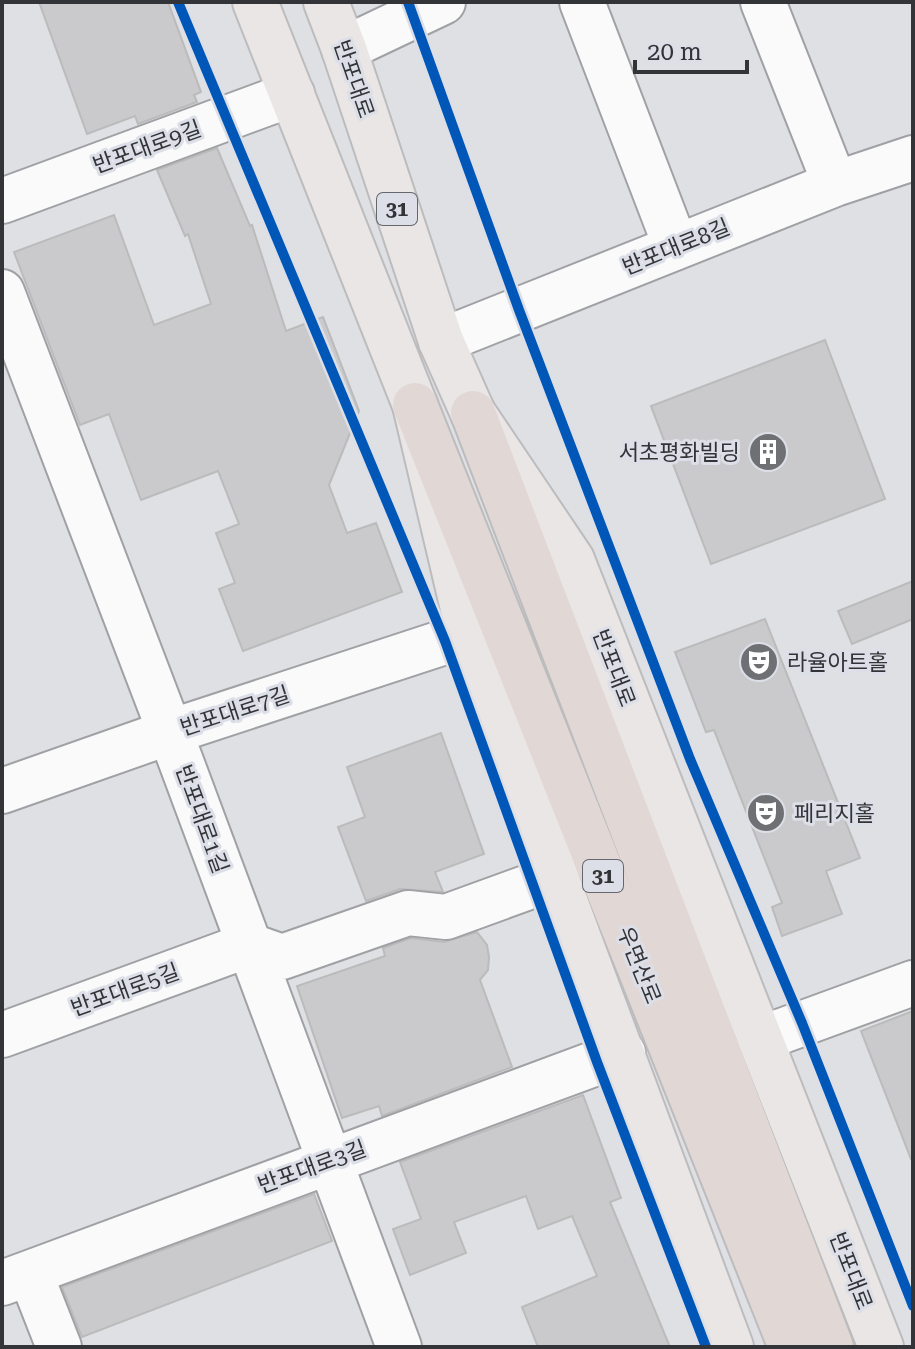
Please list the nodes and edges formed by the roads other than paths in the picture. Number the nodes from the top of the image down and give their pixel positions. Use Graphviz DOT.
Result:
graph roads {
  1 [pos="255,2"];
  2 [pos="326,2"];
  3 [pos="443,2"];
  4 [pos="582,2"];
  5 [pos="763,2"];
  6 [pos="344,49"];
  7 [pos="292,94"];
  8 [pos="913,158"];
  9 [pos="835,184"];
  10 [pos="2,201"];
  11 [pos="676,247"];
  12 [pos="2,292"];
  13 [pos="441,341"];
  14 [pos="415,405"];
  15 [pos="473,413"];
  16 [pos="469,634"];
  17 [pos="170,732"];
  18 [pos="2,791"];
  19 [pos="556,877"];
  20 [pos="248,945"];
  21 [pos="913,983"];
  22 [pos="2,1035"];
  23 [pos="760,1039"];
  24 [pos="623,1053"];
  25 [pos="331,1160"];
  26 [pos="16,1278"];
  27 [pos="59,1347"];
  28 [pos="399,1347"];
  29 [pos="731,1347"];
  30 [pos="791,1347"];
  31 [pos="831,1347"];
  32 [pos="881,1347"];
  1 -- 7 [label="main road"];
  2 -- 6 [label="main road, 반포대로 / 31"];
  3 -- 6 [label="street"];
  4 -- 11 [label="street"];
  5 -- 9 [label="street"];
  6 -- 13 [label="main road, 반포대로 / 31"];
  7 -- 10 [label="street, 반포대로9길"];
  7 -- 14 [label="main road"];
  8 -- 9 [label="street, 반포대로8길"];
  9 -- 11 [label="street, 반포대로8길"];
  11 -- 13 [label="street, 반포대로8길"];
  12 -- 17 [label="street, 반포대로1길"];
  13 -- 15 [label="main road, 반포대로 / 31"];
  14 -- 16 [label="main road"];
  14 -- 30 [label="highway, 우면산로 / 31"];
  15 -- 23 [label="main road, 반포대로"];
  15 -- 31 [label="highway, 우면산로 / 31"];
  16 -- 17 [label="street, 반포대로7길"];
  16 -- 19 [label="main road"];
  17 -- 18 [label="street, 반포대로7길"];
  17 -- 20 [label="street, 반포대로1길"];
  19 -- 20 [label="street"];
  19 -- 24 [label="main road"];
  20 -- 22 [label="street, 반포대로5길"];
  20 -- 25 [label="street, 반포대로1길"];
  21 -- 23 [label="street"];
  23 -- 32 [label="main road, 반포대로"];
  24 -- 25 [label="street, 반포대로3길"];
  24 -- 29 [label="main road"];
  25 -- 26 [label="street, 반포대로3길"];
  25 -- 28 [label="street, 반포대로1길"];
  26 -- 27 [label="street"];
}
